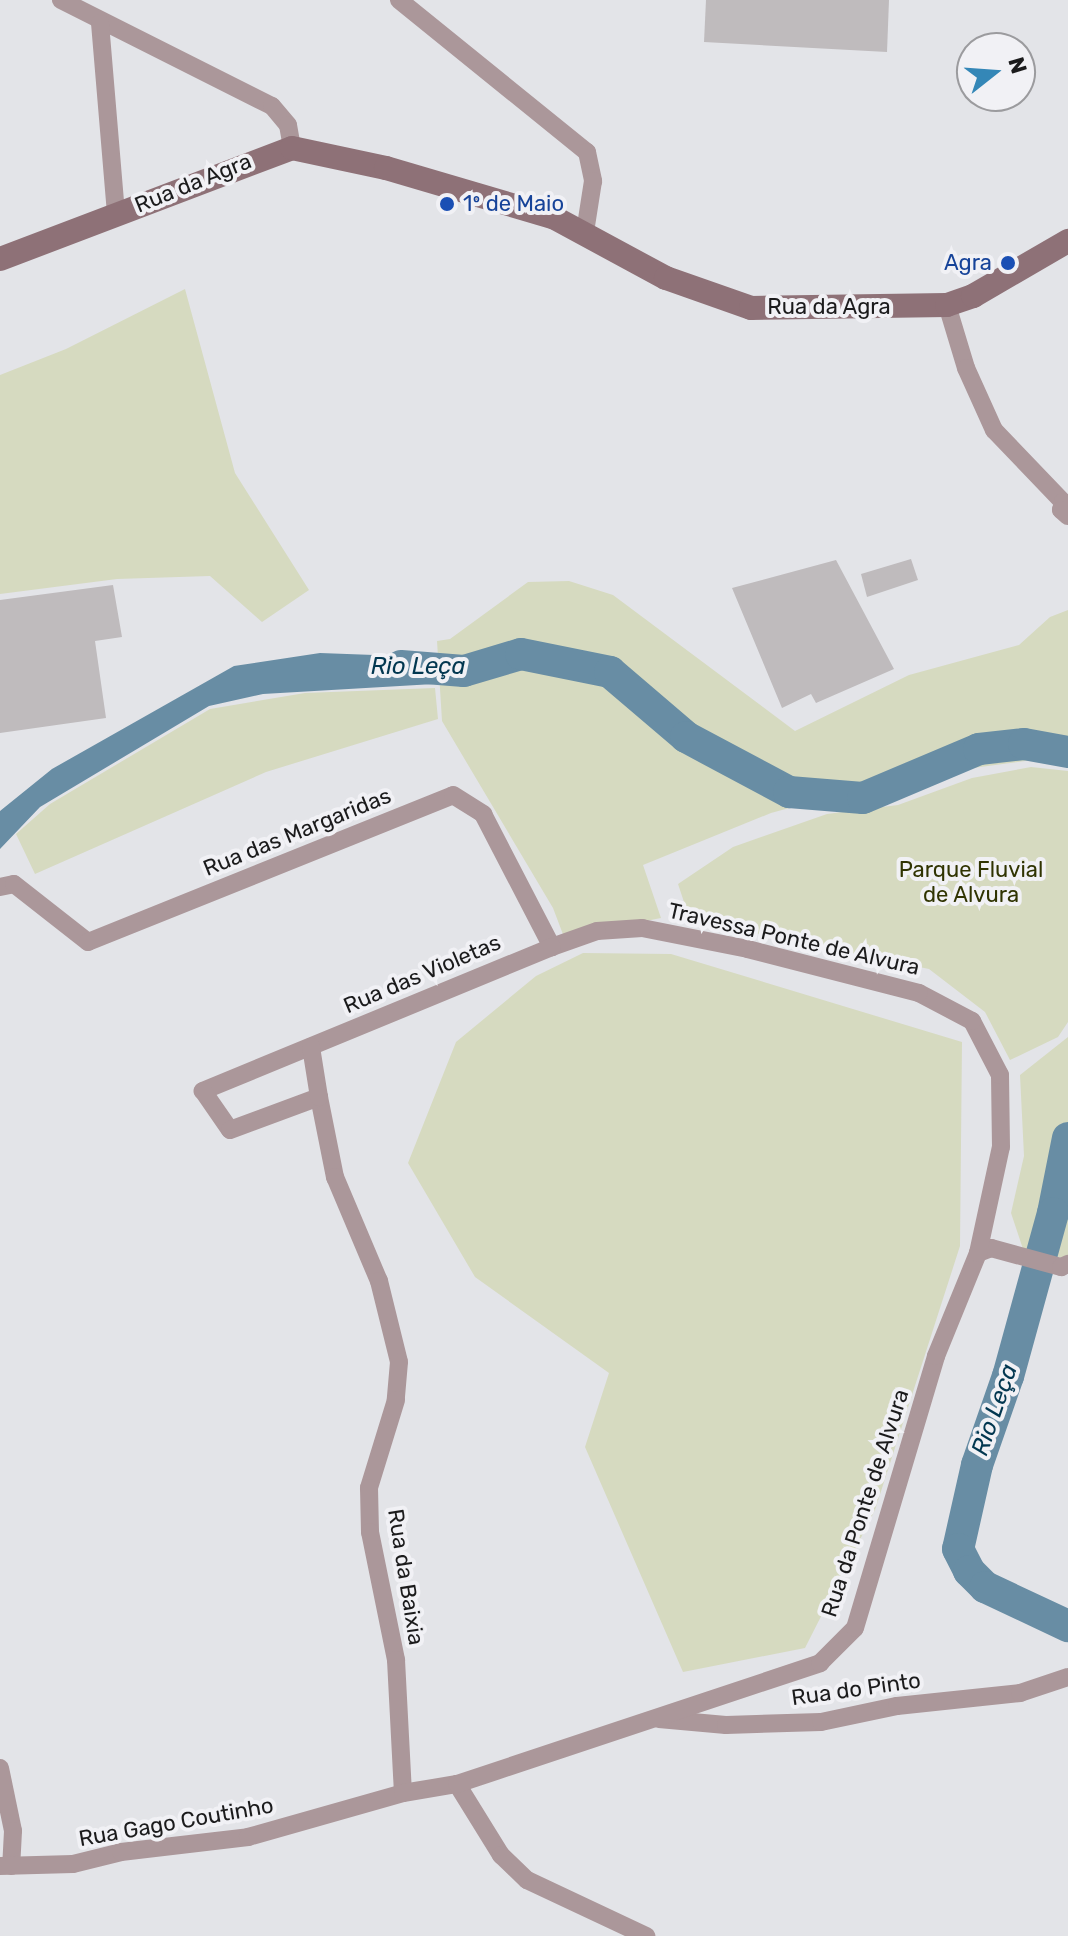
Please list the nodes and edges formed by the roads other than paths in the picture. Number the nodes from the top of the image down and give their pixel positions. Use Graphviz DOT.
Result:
graph roads {
  1 [pos="61,0"];
  2 [pos="399,0"];
  3 [pos="100,23"];
  4 [pos="292,148"];
  5 [pos="116,213"];
  6 [pos="585,232"];
  7 [pos="1068,241"];
  8 [pos="0,259"];
  9 [pos="947,305"];
  10 [pos="1068,516"];
  11 [pos="0,887"];
  12 [pos="552,947"];
  13 [pos="311,1047"];
  14 [pos="319,1097"];
  15 [pos="978,1253"];
  16 [pos="1065,1265"];
  17 [pos="1068,1677"];
  18 [pos="648,1718"];
  19 [pos="0,1768"];
  20 [pos="457,1784"];
  21 [pos="403,1793"];
  22 [pos="6,1866"];
  23 [pos="646,1936"];
  1 -- 3 [label="street"];
  2 -- 6 [label="street"];
  3 -- 4 [label="street"];
  3 -- 5 [label="street"];
  4 -- 5 [label="main road, Rua da Agra"];
  4 -- 6 [label="main road, Rua da Agra"];
  5 -- 8 [label="main road, Rua da Agra"];
  6 -- 9 [label="main road, Rua da Agra"];
  7 -- 9 [label="main road, Rua da Agra"];
  9 -- 10 [label="street"];
  11 -- 12 [label="street, Rua das Margaridas"];
  12 -- 13 [label="street, Rua das Violetas"];
  12 -- 15 [label="street, Travessa Ponte de Alvura"];
  13 -- 14 [label="street, Rua da Baixia"];
  13 -- 14 [label="street, Rua das Violetas"];
  14 -- 21 [label="street, Rua da Baixia"];
  15 -- 16 [label="street"];
  15 -- 18 [label="street, Rua da Ponte de Alvura"];
  17 -- 18 [label="street, Rua do Pinto"];
  18 -- 20 [label="street, Rua da Ponte de Alvura"];
  19 -- 22 [label="street"];
  20 -- 21 [label="street, Rua da Ponte de Alvura"];
  20 -- 23 [label="street"];
  21 -- 22 [label="street, Rua Gago Coutinho"];
}
